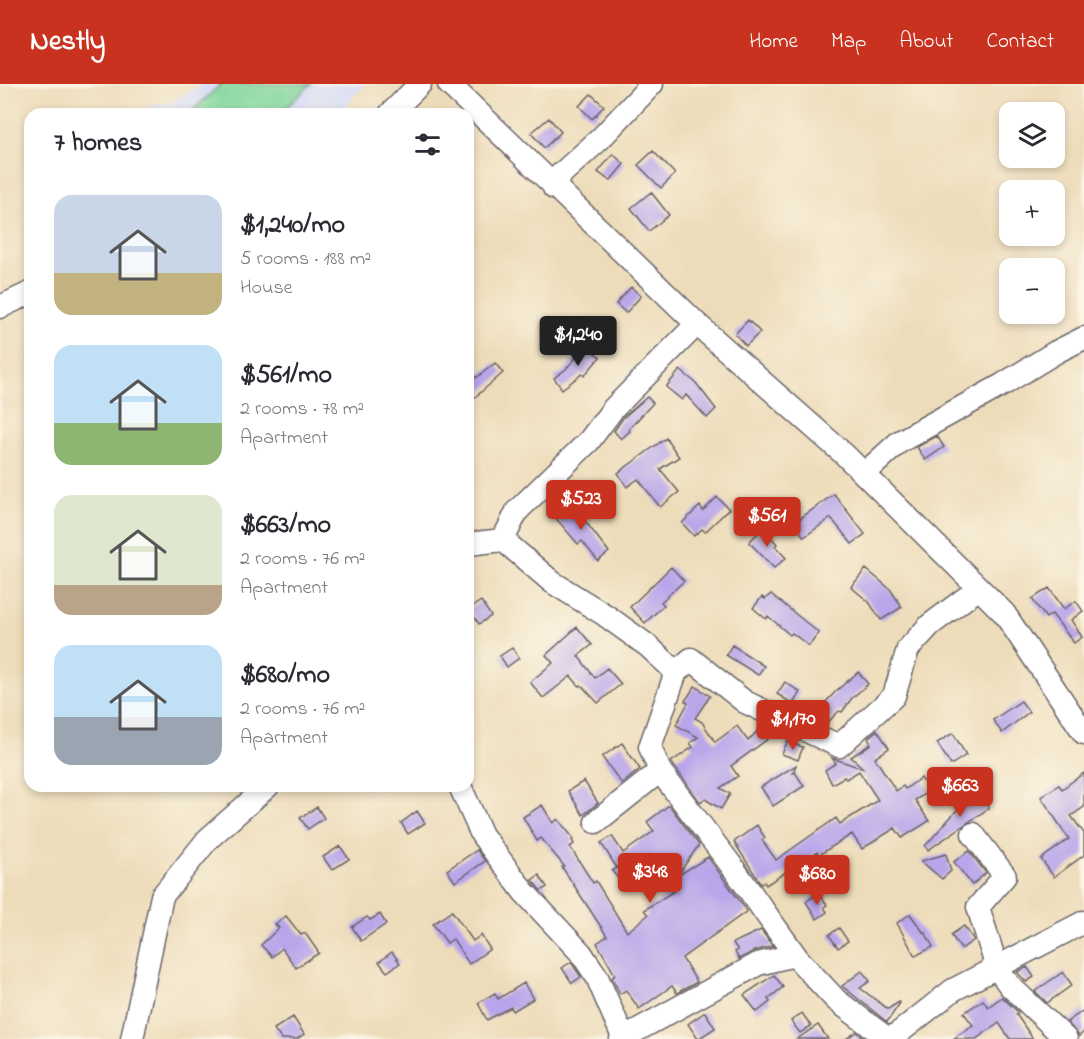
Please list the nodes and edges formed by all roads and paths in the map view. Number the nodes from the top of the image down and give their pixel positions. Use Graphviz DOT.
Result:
graph roads {
  1 [pos="420,84"];
  2 [pos="449,84"];
  3 [pos="652,84"];
  4 [pos="396,108"];
  5 [pos="473,108"];
  6 [pos="474,109"];
  7 [pos="554,188"];
  8 [pos="24,296"];
  9 [pos="0,307"];
  10 [pos="697,324"];
  11 [pos="1084,338"];
  12 [pos="864,474"];
  13 [pos="502,540"];
  14 [pos="474,543"];
  15 [pos="980,588"];
  16 [pos="676,672"];
  17 [pos="1084,733"];
  18 [pos="660,771"];
  19 [pos="261,792"];
  20 [pos="463,792"];
  21 [pos="596,822"];
  22 [pos="973,834"];
  23 [pos="1084,922"];
  24 [pos="794,954"];
  25 [pos="997,968"];
  26 [pos="622,1038"];
  27 [pos="132,1039"];
  28 [pos="890,1039"];
  29 [pos="1066,1039"];
  1 -- 4 [label="street"];
  2 -- 5 [label="street"];
  3 -- 7 [label="street"];
  6 -- 7 [label="street"];
  7 -- 10 [label="street"];
  8 -- 9 [label="street"];
  10 -- 12 [label="street"];
  10 -- 13 [label="street"];
  11 -- 12 [label="street"];
  12 -- 15 [label="street"];
  13 -- 14 [label="street"];
  13 -- 16 [label="street"];
  15 -- 16 [label="street"];
  15 -- 17 [label="street"];
  16 -- 18 [label="street"];
  18 -- 21 [label="street"];
  18 -- 24 [label="street"];
  19 -- 27 [label="street"];
  20 -- 26 [label="street"];
  22 -- 25 [label="street"];
  23 -- 25 [label="street"];
  24 -- 26 [label="street"];
  24 -- 28 [label="street"];
  25 -- 28 [label="street"];
  25 -- 29 [label="street"];
}
